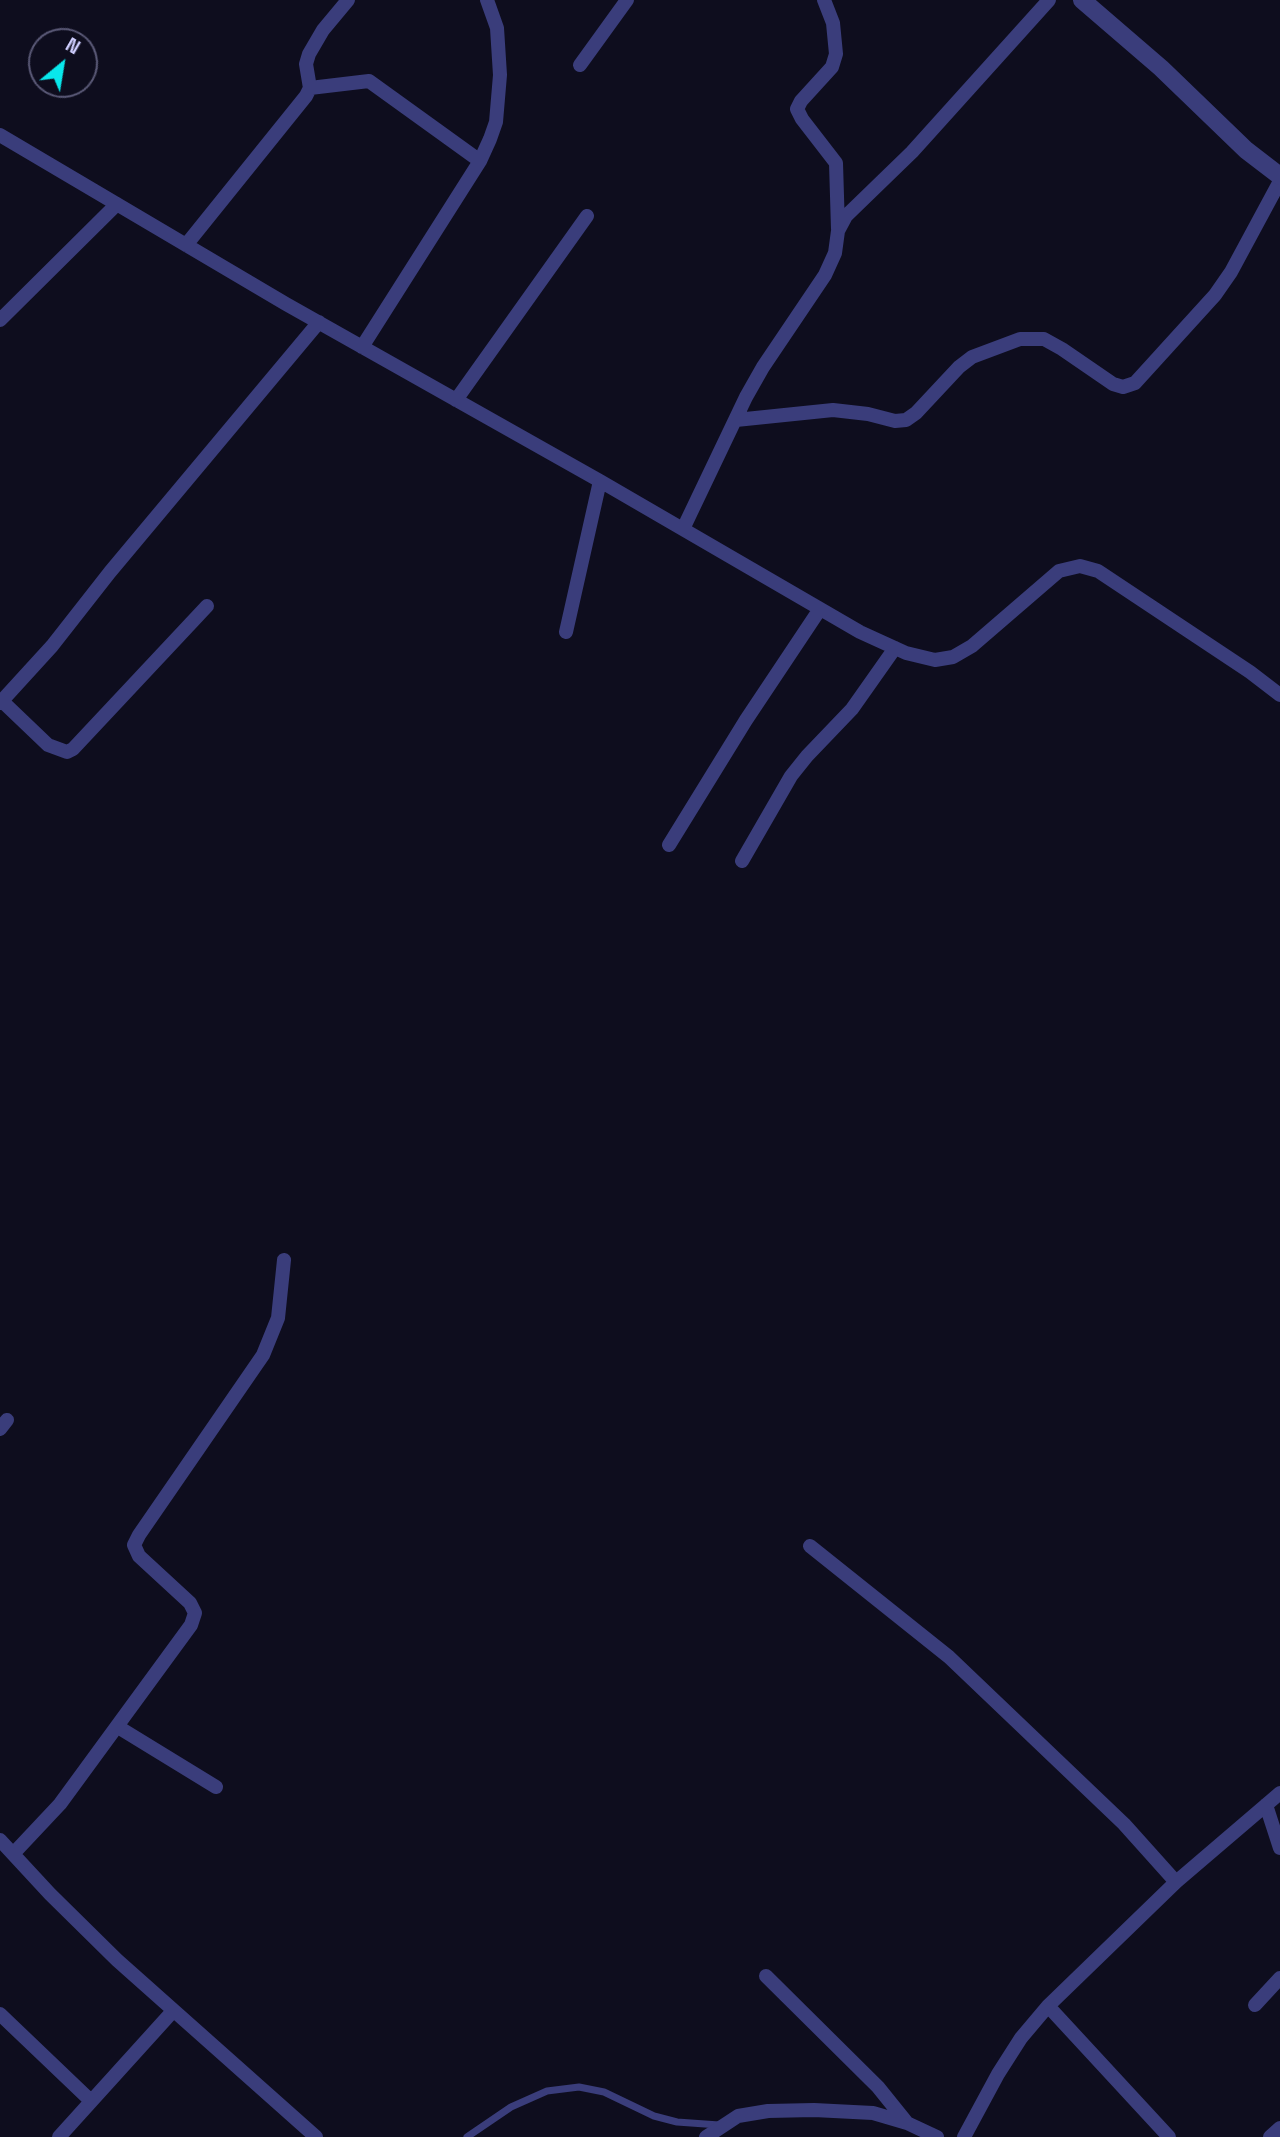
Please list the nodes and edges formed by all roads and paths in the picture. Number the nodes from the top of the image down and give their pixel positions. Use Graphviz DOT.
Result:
graph roads {
  1 [pos="348,0"];
  2 [pos="487,0"];
  3 [pos="627,0"];
  4 [pos="824,0"];
  5 [pos="1049,0"];
  6 [pos="1082,0"];
  7 [pos="580,65"];
  8 [pos="310,88"];
  9 [pos="0,135"];
  10 [pos="480,161"];
  11 [pos="1280,178"];
  12 [pos="117,204"];
  13 [pos="587,216"];
  14 [pos="838,232"];
  15 [pos="186,245"];
  16 [pos="0,320"];
  17 [pos="319,322"];
  18 [pos="362,346"];
  19 [pos="456,400"];
  20 [pos="736,420"];
  21 [pos="600,481"];
  22 [pos="683,529"];
  23 [pos="206,606"];
  24 [pos="820,609"];
  25 [pos="566,632"];
  26 [pos="895,648"];
  27 [pos="1280,695"];
  28 [pos="1,702"];
  29 [pos="669,845"];
  30 [pos="742,860"];
  31 [pos="284,1260"];
  32 [pos="810,1546"];
  33 [pos="118,1727"];
  34 [pos="216,1787"];
  35 [pos="1280,1793"];
  36 [pos="1266,1805"];
  37 [pos="0,1840"];
  38 [pos="1280,1849"];
  39 [pos="13,1854"];
  40 [pos="1176,1882"];
  41 [pos="766,1976"];
  42 [pos="1280,1978"];
  43 [pos="1255,2005"];
  44 [pos="1048,2006"];
  45 [pos="173,2011"];
  46 [pos="0,2015"];
  47 [pos="91,2101"];
  48 [pos="907,2123"];
  49 [pos="723,2125"];
  50 [pos="1280,2128"];
  51 [pos="59,2137"];
  52 [pos="316,2137"];
  53 [pos="467,2137"];
  54 [pos="706,2137"];
  55 [pos="937,2137"];
  56 [pos="964,2137"];
  57 [pos="1169,2137"];
  58 [pos="1270,2137"];
  1 -- 8 [label="street"];
  2 -- 10 [label="street"];
  3 -- 7 [label="street"];
  4 -- 14 [label="street"];
  5 -- 14 [label="street"];
  6 -- 11 [label="street"];
  8 -- 10 [label="street"];
  8 -- 15 [label="street"];
  9 -- 12 [label="street"];
  10 -- 18 [label="street"];
  11 -- 20 [label="street"];
  12 -- 15 [label="street"];
  12 -- 16 [label="street"];
  13 -- 19 [label="street"];
  14 -- 20 [label="street"];
  15 -- 17 [label="street"];
  17 -- 18 [label="street"];
  17 -- 28 [label="street"];
  18 -- 19 [label="street"];
  19 -- 21 [label="street"];
  20 -- 22 [label="street"];
  21 -- 22 [label="street"];
  21 -- 25 [label="street"];
  22 -- 24 [label="street"];
  23 -- 28 [label="street"];
  24 -- 26 [label="street"];
  24 -- 29 [label="street"];
  26 -- 27 [label="street"];
  26 -- 30 [label="street"];
  31 -- 33 [label="street"];
  32 -- 40 [label="street"];
  33 -- 34 [label="street"];
  33 -- 39 [label="street"];
  35 -- 36 [label="street"];
  36 -- 38 [label="street"];
  36 -- 40 [label="street"];
  37 -- 39 [label="street"];
  39 -- 45 [label="street"];
  40 -- 44 [label="street"];
  41 -- 48 [label="street"];
  42 -- 43 [label="street"];
  44 -- 56 [label="street"];
  44 -- 57 [label="street"];
  45 -- 47 [label="street"];
  45 -- 52 [label="street"];
  46 -- 47 [label="street"];
  47 -- 51 [label="street"];
  48 -- 49 [label="street"];
  48 -- 55 [label="street"];
  49 -- 53 [label="lane"];
  49 -- 54 [label="street"];
  50 -- 58 [label="street"];
}
